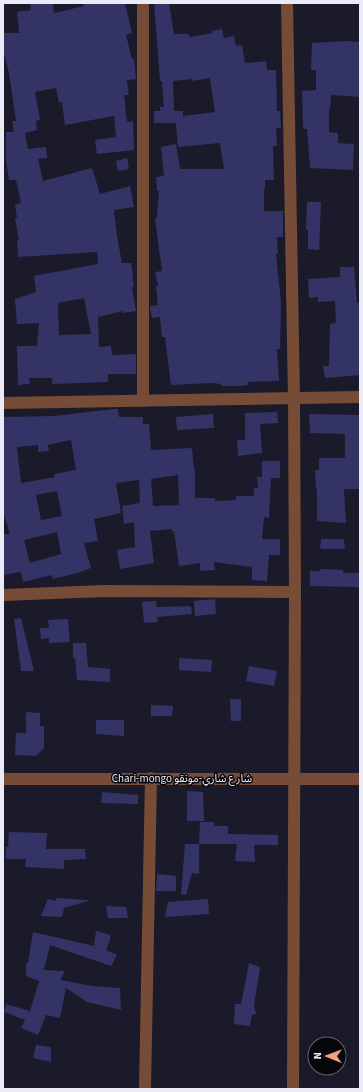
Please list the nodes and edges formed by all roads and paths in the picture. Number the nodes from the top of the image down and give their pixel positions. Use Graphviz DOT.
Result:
graph roads {
  1 [pos="143,3"];
  2 [pos="287,3"];
  3 [pos="360,397"];
  4 [pos="294,398"];
  5 [pos="143,401"];
  6 [pos="3,403"];
  7 [pos="295,592"];
  8 [pos="3,595"];
  9 [pos="151,778"];
  10 [pos="3,779"];
  11 [pos="294,779"];
  12 [pos="360,780"];
  13 [pos="145,1089"];
  14 [pos="293,1089"];
  1 -- 5 [label="street"];
  2 -- 4 [label="street"];
  3 -- 4 [label="street"];
  4 -- 5 [label="street"];
  4 -- 7 [label="street"];
  5 -- 6 [label="street"];
  7 -- 8 [label="street"];
  7 -- 11 [label="street"];
  9 -- 10 [label="street, Chari-mongo شار ع شاري-مونقو"];
  9 -- 11 [label="street, Chari-mongo شار ع شاري-مونقو"];
  9 -- 13 [label="street"];
  11 -- 12 [label="street, Chari-mongo شار ع شاري-مونقو"];
  11 -- 14 [label="street"];
}
